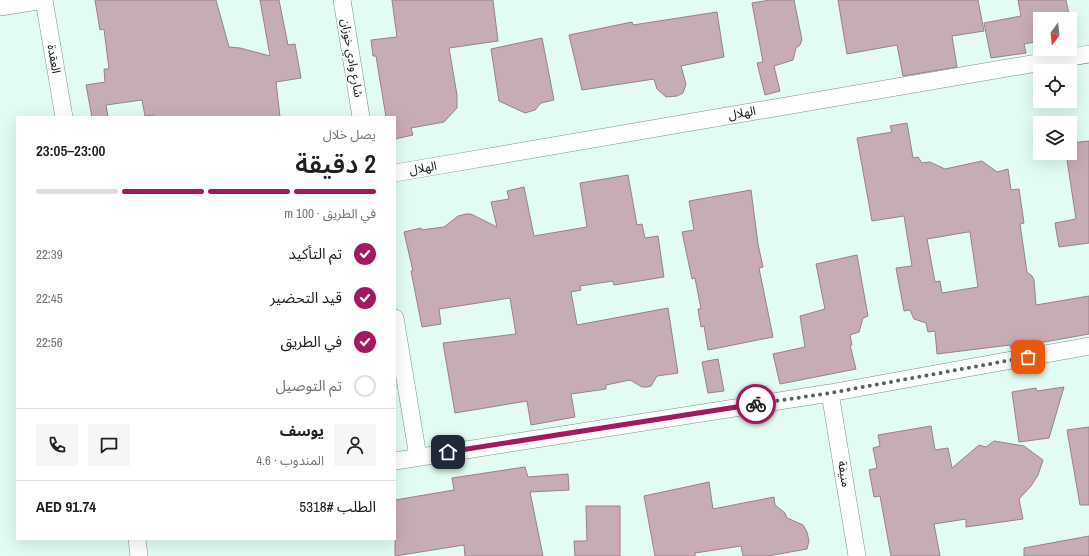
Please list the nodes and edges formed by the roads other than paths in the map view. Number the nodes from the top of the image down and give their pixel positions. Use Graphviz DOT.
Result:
graph roads {
  1 [pos="44,0"];
  2 [pos="342,0"];
  3 [pos="0,6"];
  4 [pos="1089,54"];
  5 [pos="64,116"];
  6 [pos="362,116"];
  7 [pos="396,173"];
  8 [pos="396,324"];
  9 [pos="1089,346"];
  10 [pos="830,393"];
  11 [pos="418,457"];
  12 [pos="396,461"];
  13 [pos="137,540"];
  14 [pos="139,556"];
  15 [pos="857,556"];
  1 -- 3 [label="street"];
  1 -- 5 [label="street, العقدة"];
  2 -- 6 [label="street, شارع وادي خوزان"];
  4 -- 7 [label="street, الهلال"];
  8 -- 11 [label="street"];
  9 -- 10 [label="street"];
  10 -- 11 [label="street"];
  10 -- 15 [label="street, منيفة"];
  11 -- 12 [label="street"];
  13 -- 14 [label="street"];
}
